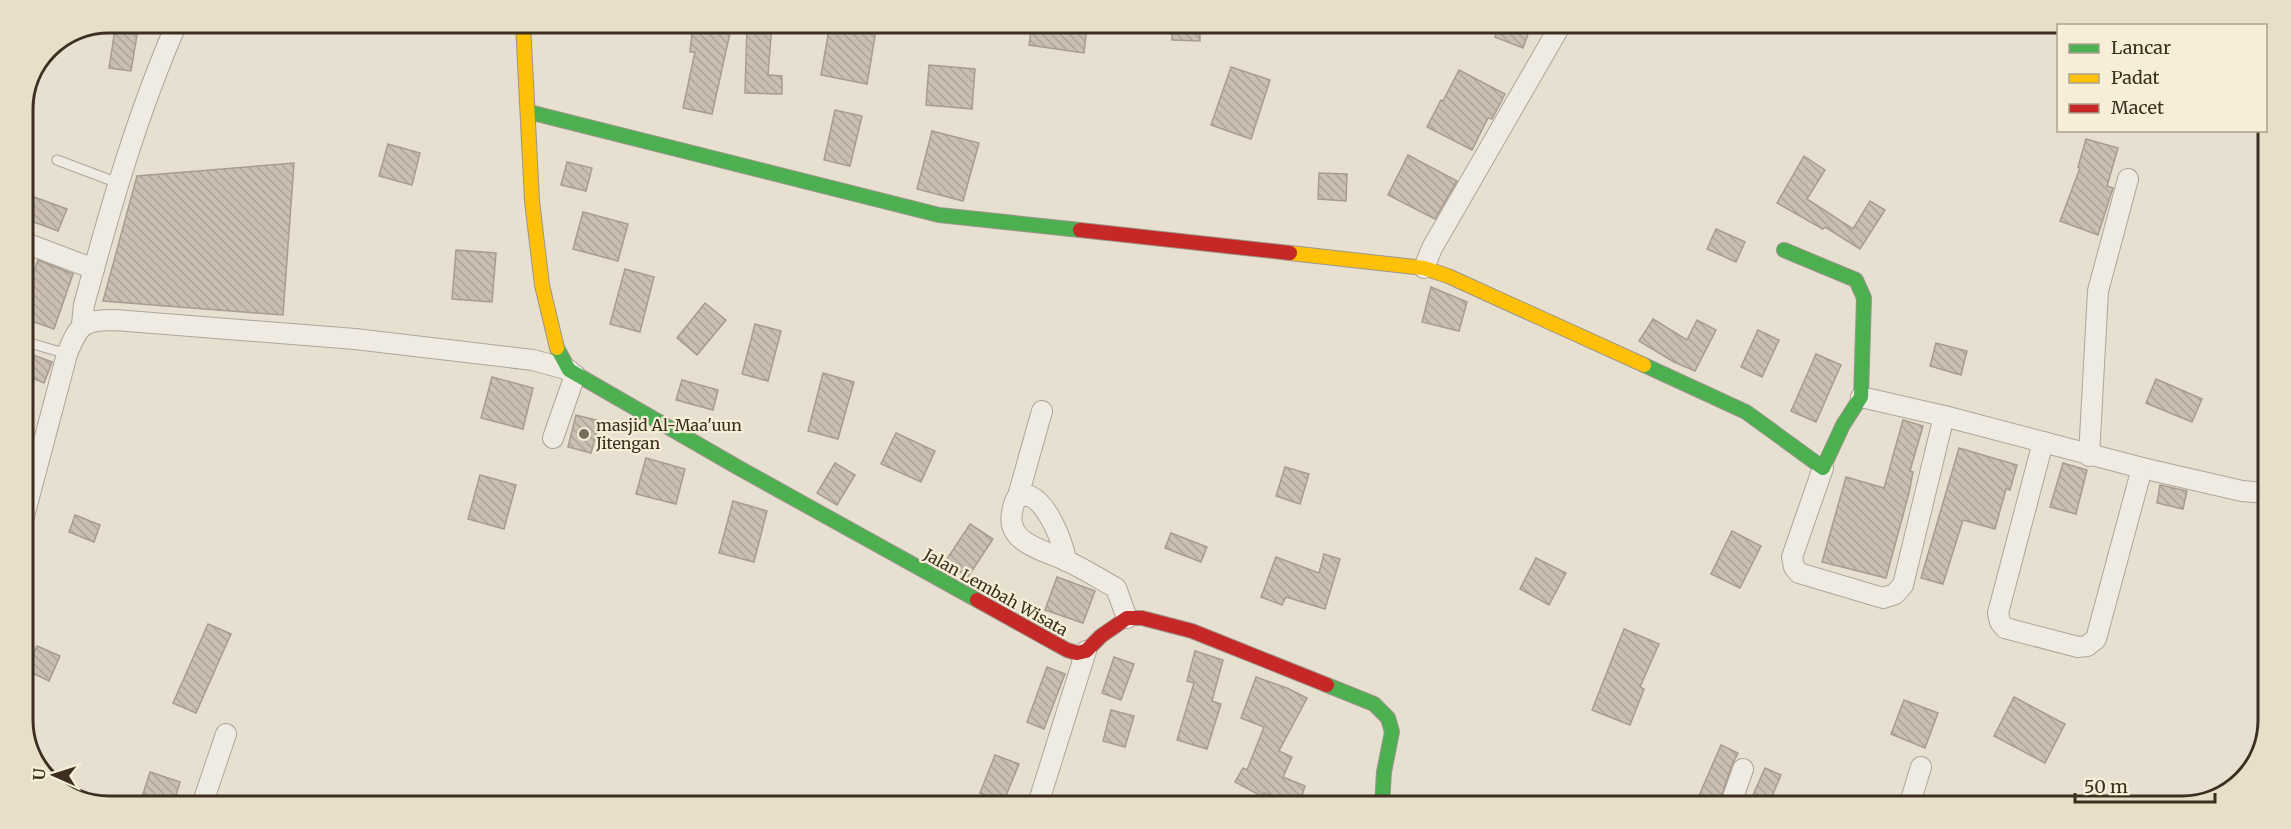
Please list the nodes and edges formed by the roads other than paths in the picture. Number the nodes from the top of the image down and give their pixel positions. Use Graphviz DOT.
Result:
graph roads {
  1 [pos="173,33"];
  2 [pos="524,33"];
  3 [pos="1556,33"];
  4 [pos="529,112"];
  5 [pos="57,160"];
  6 [pos="2128,178"];
  7 [pos="118,183"];
  8 [pos="33,246"];
  9 [pos="1784,250"];
  10 [pos="1424,268"];
  11 [pos="94,269"];
  12 [pos="82,324"];
  13 [pos="33,344"];
  14 [pos="67,354"];
  15 [pos="533,360"];
  16 [pos="565,360"];
  17 [pos="1861,397"];
  18 [pos="1042,411"];
  19 [pos="1944,416"];
  20 [pos="553,438"];
  21 [pos="2043,442"];
  22 [pos="2089,456"];
  23 [pos="33,467"];
  24 [pos="1823,468"];
  25 [pos="2142,468"];
  26 [pos="2258,492"];
  27 [pos="1018,496"];
  28 [pos="1066,561"];
  29 [pos="1127,618"];
  30 [pos="1086,651"];
  31 [pos="226,734"];
  32 [pos="1921,767"];
  33 [pos="1743,769"];
  34 [pos="205,796"];
  35 [pos="1041,796"];
  36 [pos="1383,796"];
  37 [pos="1734,796"];
  38 [pos="1912,796"];
  1 -- 7 [label="street"];
  2 -- 4 [label="street"];
  3 -- 10 [label="street"];
  4 -- 10 [label="street"];
  4 -- 16 [label="street"];
  5 -- 7 [label="lane"];
  6 -- 22 [label="street"];
  7 -- 11 [label="street"];
  8 -- 11 [label="street"];
  9 -- 17 [label="street"];
  10 -- 24 [label="street"];
  11 -- 12 [label="street"];
  12 -- 14 [label="street"];
  12 -- 15 [label="street"];
  13 -- 14 [label="lane"];
  14 -- 23 [label="street"];
  15 -- 16 [label="street"];
  15 -- 16 [label="street"];
  16 -- 20 [label="street"];
  16 -- 30 [label="street, Jalan Lembah Wisata"];
  17 -- 19 [label="street"];
  17 -- 24 [label="street"];
  18 -- 27 [label="street"];
  19 -- 21 [label="street"];
  19 -- 24 [label="street"];
  21 -- 22 [label="street"];
  21 -- 25 [label="street"];
  22 -- 25 [label="street"];
  25 -- 26 [label="street"];
  27 -- 28 [label="street"];
  27 -- 28 [label="street"];
  28 -- 29 [label="street"];
  29 -- 30 [label="street"];
  29 -- 36 [label="street"];
  30 -- 35 [label="street"];
  31 -- 34 [label="street"];
  32 -- 38 [label="street"];
  33 -- 37 [label="street"];
}
